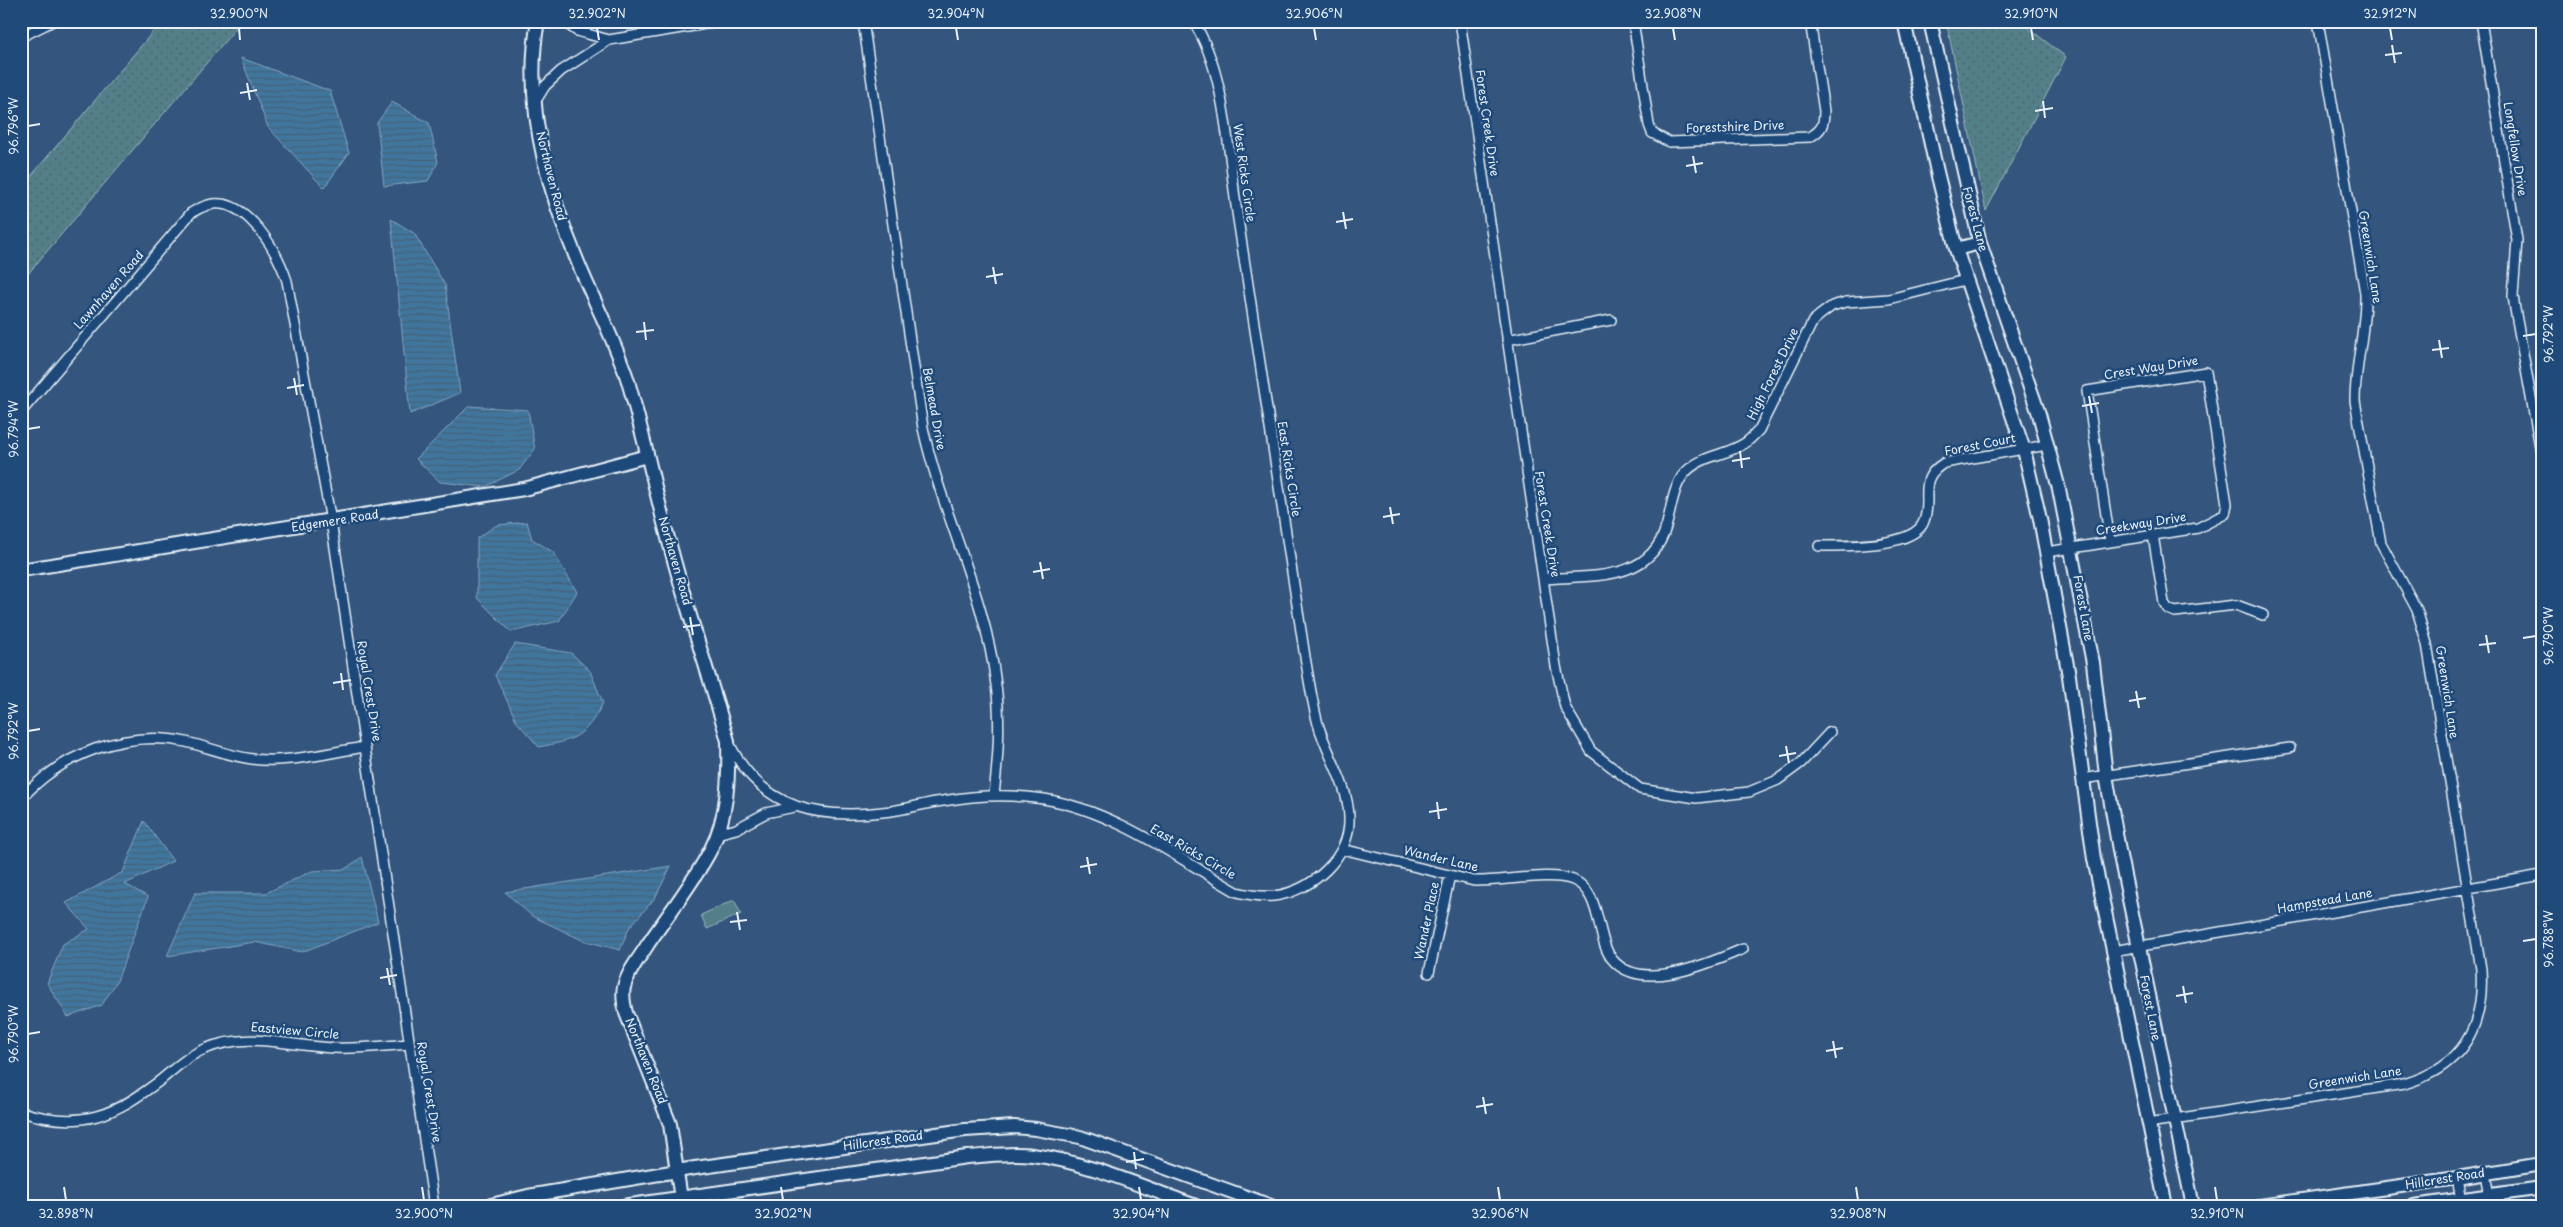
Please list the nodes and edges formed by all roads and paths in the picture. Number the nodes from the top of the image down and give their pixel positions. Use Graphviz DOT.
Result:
graph roads {
  1 [pos="53,21"];
  2 [pos="533,21"];
  3 [pos="563,21"];
  4 [pos="724,21"];
  5 [pos="863,21"];
  6 [pos="1194,21"];
  7 [pos="1460,21"];
  8 [pos="1633,21"];
  9 [pos="1810,21"];
  10 [pos="1904,21"];
  11 [pos="1930,21"];
  12 [pos="2318,21"];
  13 [pos="2481,21"];
  14 [pos="537,22"];
  15 [pos="21,37"];
  16 [pos="609,40"];
  17 [pos="535,102"];
  18 [pos="227,204"];
  19 [pos="1980,243"];
  20 [pos="1956,249"];
  21 [pos="1965,280"];
  22 [pos="1611,320"];
  23 [pos="1256,332"];
  24 [pos="1506,340"];
  25 [pos="21,412"];
  26 [pos="2048,444"];
  27 [pos="2024,450"];
  28 [pos="647,456"];
  29 [pos="2542,458"];
  30 [pos="2226,504"];
  31 [pos="330,521"];
  32 [pos="2153,535"];
  33 [pos="2110,541"];
  34 [pos="1819,546"];
  35 [pos="2072,548"];
  36 [pos="2047,552"];
  37 [pos="21,570"];
  38 [pos="1543,579"];
  39 [pos="2263,615"];
  40 [pos="1830,732"];
  41 [pos="728,741"];
  42 [pos="365,747"];
  43 [pos="2290,748"];
  44 [pos="2106,775"];
  45 [pos="2082,779"];
  46 [pos="994,795"];
  47 [pos="21,799"];
  48 [pos="794,807"];
  49 [pos="717,834"];
  50 [pos="1342,849"];
  51 [pos="1450,875"];
  52 [pos="2542,876"];
  53 [pos="2467,888"];
  54 [pos="2138,946"];
  55 [pos="1744,949"];
  56 [pos="2113,951"];
  57 [pos="1429,973"];
  58 [pos="409,1044"];
  59 [pos="21,1112"];
  60 [pos="2173,1119"];
  61 [pos="2148,1123"];
  62 [pos="2542,1164"];
  63 [pos="679,1171"];
  64 [pos="2486,1174"];
  65 [pos="2457,1178"];
  66 [pos="2542,1188"];
  67 [pos="2491,1200"];
  68 [pos="682,1202"];
  69 [pos="2461,1202"];
  70 [pos="434,1206"];
  71 [pos="487,1206"];
  72 [pos="623,1206"];
  73 [pos="1196,1206"];
  74 [pos="1271,1206"];
  75 [pos="2166,1206"];
  76 [pos="2193,1206"];
  77 [pos="2260,1206"];
  78 [pos="2414,1206"];
  1 -- 15 [label="street"];
  2 -- 14 [label="street"];
  3 -- 16 [label="street"];
  4 -- 16 [label="street"];
  5 -- 46 [label="street, Belmead Drive"];
  6 -- 23 [label="street, West Ricks Circle"];
  7 -- 24 [label="street, Forest Creek Drive"];
  8 -- 9 [label="street, Forestshire Drive"];
  10 -- 20 [label="main road, Forest Lane"];
  11 -- 19 [label="main road, Forest Lane"];
  12 -- 53 [label="street, Greenwich Lane"];
  13 -- 29 [label="street, Longfellow Drive"];
  14 -- 17 [label="main road, Northaven Road"];
  16 -- 17 [label="street"];
  17 -- 28 [label="main road, Northaven Road"];
  18 -- 25 [label="street, Lawnhaven Road"];
  18 -- 31 [label="street, Royal Crest Drive"];
  19 -- 20 [label="main road"];
  19 -- 26 [label="main road, Forest Lane"];
  20 -- 21 [label="main road, Forest Lane"];
  21 -- 27 [label="main road, Forest Lane"];
  21 -- 38 [label="street, High Forest Drive"];
  22 -- 24 [label="street"];
  23 -- 50 [label="street, East Ricks Circle"];
  24 -- 38 [label="street, Forest Creek Drive"];
  26 -- 27 [label="street, Forest Court"];
  26 -- 35 [label="main road, Forest Lane"];
  27 -- 34 [label="street, Forest Court"];
  27 -- 36 [label="main road, Forest Lane"];
  28 -- 31 [label="main road, Edgemere Road"];
  28 -- 41 [label="main road, Northaven Road"];
  30 -- 32 [label="street, Creekway Drive"];
  30 -- 33 [label="street, Crest Way Drive"];
  31 -- 37 [label="main road, Edgemere Road"];
  31 -- 42 [label="street, Royal Crest Drive"];
  32 -- 33 [label="street, Creekway Drive"];
  32 -- 39 [label="street"];
  33 -- 35 [label="street, Creekway Drive"];
  35 -- 36 [label="street, Creekway Drive"];
  35 -- 44 [label="main road, Forest Lane"];
  36 -- 45 [label="main road, Forest Lane"];
  38 -- 40 [label="street, Forest Creek Drive"];
  41 -- 48 [label="street, East Ricks Circle"];
  41 -- 49 [label="main road, Northaven Road"];
  42 -- 47 [label="street"];
  42 -- 58 [label="street, Royal Crest Drive"];
  43 -- 44 [label="street"];
  44 -- 45 [label="street"];
  44 -- 54 [label="main road, Forest Lane"];
  45 -- 56 [label="main road, Forest Lane"];
  46 -- 48 [label="street, East Ricks Circle"];
  46 -- 50 [label="street, East Ricks Circle"];
  48 -- 49 [label="street, East Ricks Circle"];
  49 -- 63 [label="main road, Northaven Road"];
  50 -- 51 [label="street, Wander Lane"];
  51 -- 55 [label="street, Wander Lane"];
  51 -- 57 [label="street, Wander Place"];
  52 -- 53 [label="street, Hampstead Lane"];
  53 -- 54 [label="street, Hampstead Lane"];
  53 -- 60 [label="street, Greenwich Lane"];
  54 -- 56 [label="street, Hampstead Lane"];
  54 -- 60 [label="main road, Forest Lane"];
  56 -- 61 [label="main road, Forest Lane"];
  58 -- 59 [label="street, Eastview Circle"];
  58 -- 70 [label="street, Royal Crest Drive"];
  60 -- 61 [label="street, Greenwich Lane"];
  60 -- 76 [label="main road, Forest Lane"];
  61 -- 75 [label="main road, Forest Lane"];
  62 -- 64 [label="main road, Hillcrest Road"];
  63 -- 68 [label="main road, Northaven Road"];
  63 -- 71 [label="main road, Hillcrest Road"];
  63 -- 74 [label="main road, Hillcrest Road"];
  64 -- 65 [label="main road, Hillcrest Road"];
  64 -- 67 [label="street"];
  65 -- 69 [label="street"];
  65 -- 77 [label="main road, Hillcrest Road"];
  66 -- 67 [label="main road, Hillcrest Road"];
  67 -- 69 [label="main road, Hillcrest Road"];
  68 -- 72 [label="main road"];
  68 -- 73 [label="main road"];
  69 -- 78 [label="main road, Hillcrest Road"];
}
